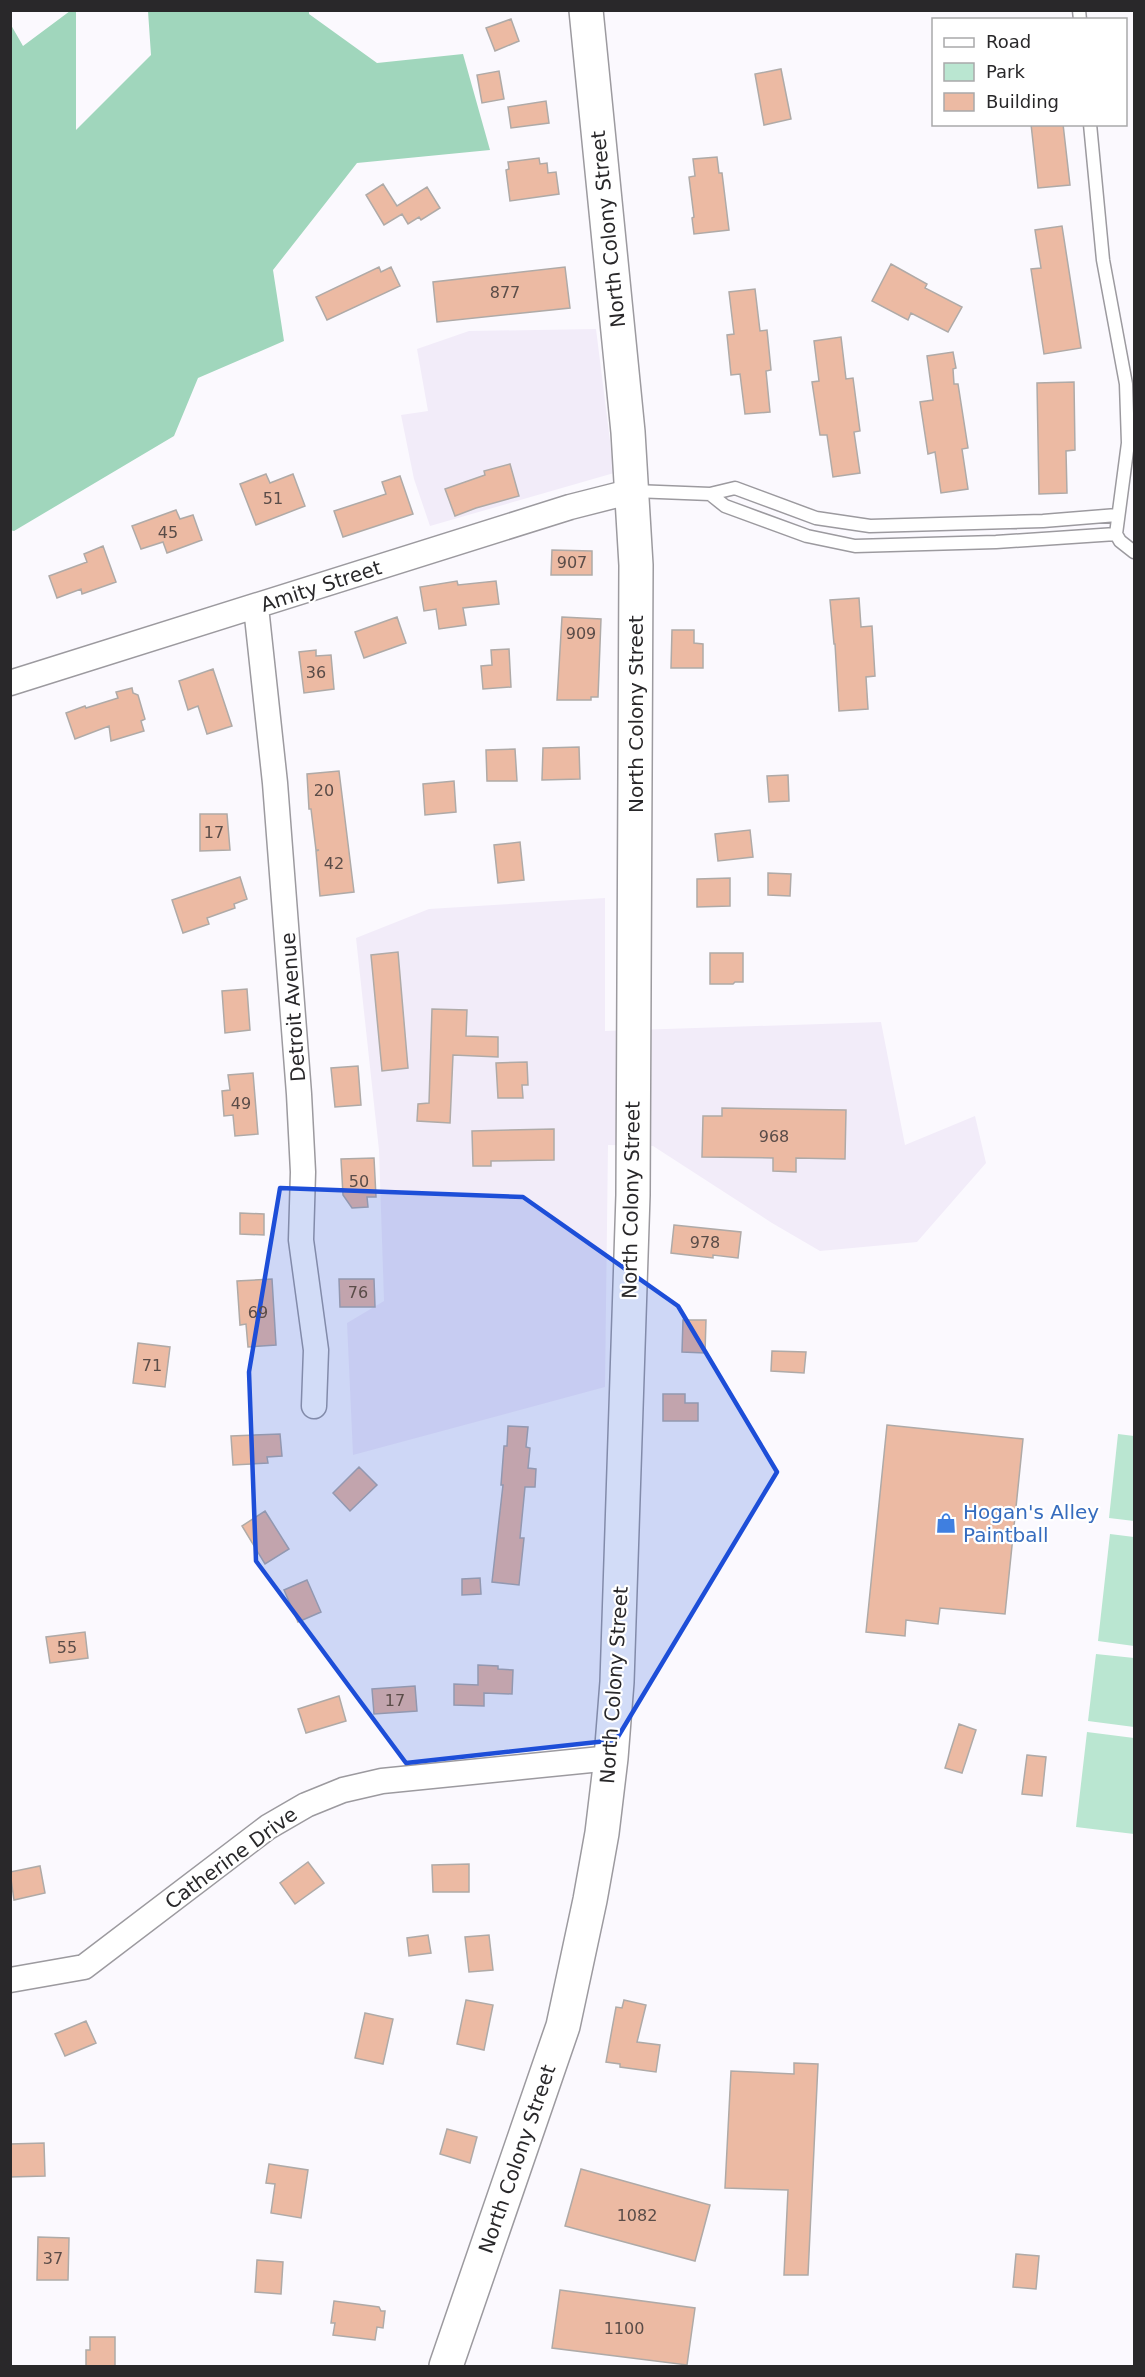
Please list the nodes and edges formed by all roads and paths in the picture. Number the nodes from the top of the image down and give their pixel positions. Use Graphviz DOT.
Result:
graph roads {
  1 [pos="586,10"];
  2 [pos="1090,126"];
  3 [pos="1131,450"];
  4 [pos="633,491"];
  5 [pos="710,494"];
  6 [pos="1118,515"];
  7 [pos="905,525"];
  8 [pos="1116,534"];
  9 [pos="898,545"];
  10 [pos="1134,552"];
  11 [pos="256,607"];
  12 [pos="10,684"];
  13 [pos="314,1406"];
  14 [pos="611,1758"];
  15 [pos="10,1980"];
  16 [pos="446,2367"];
  1 -- 4 [label="main road, North Colony Street"];
  2 -- 3 [label="lane"];
  3 -- 6 [label="lane"];
  4 -- 5 [label="lane"];
  4 -- 11 [label="street, Amity Street"];
  4 -- 14 [label="main road, North Colony Street"];
  5 -- 7 [label="lane"];
  5 -- 9 [label="lane"];
  6 -- 7 [label="lane"];
  6 -- 8 [label="lane"];
  7 -- 9 [label="lane"];
  8 -- 9 [label="lane"];
  8 -- 10 [label="lane"];
  11 -- 12 [label="street, Amity Street"];
  11 -- 13 [label="street, Detroit Avenue"];
  14 -- 15 [label="street, Catherine Drive"];
  14 -- 16 [label="main road, North Colony Street"];
}
